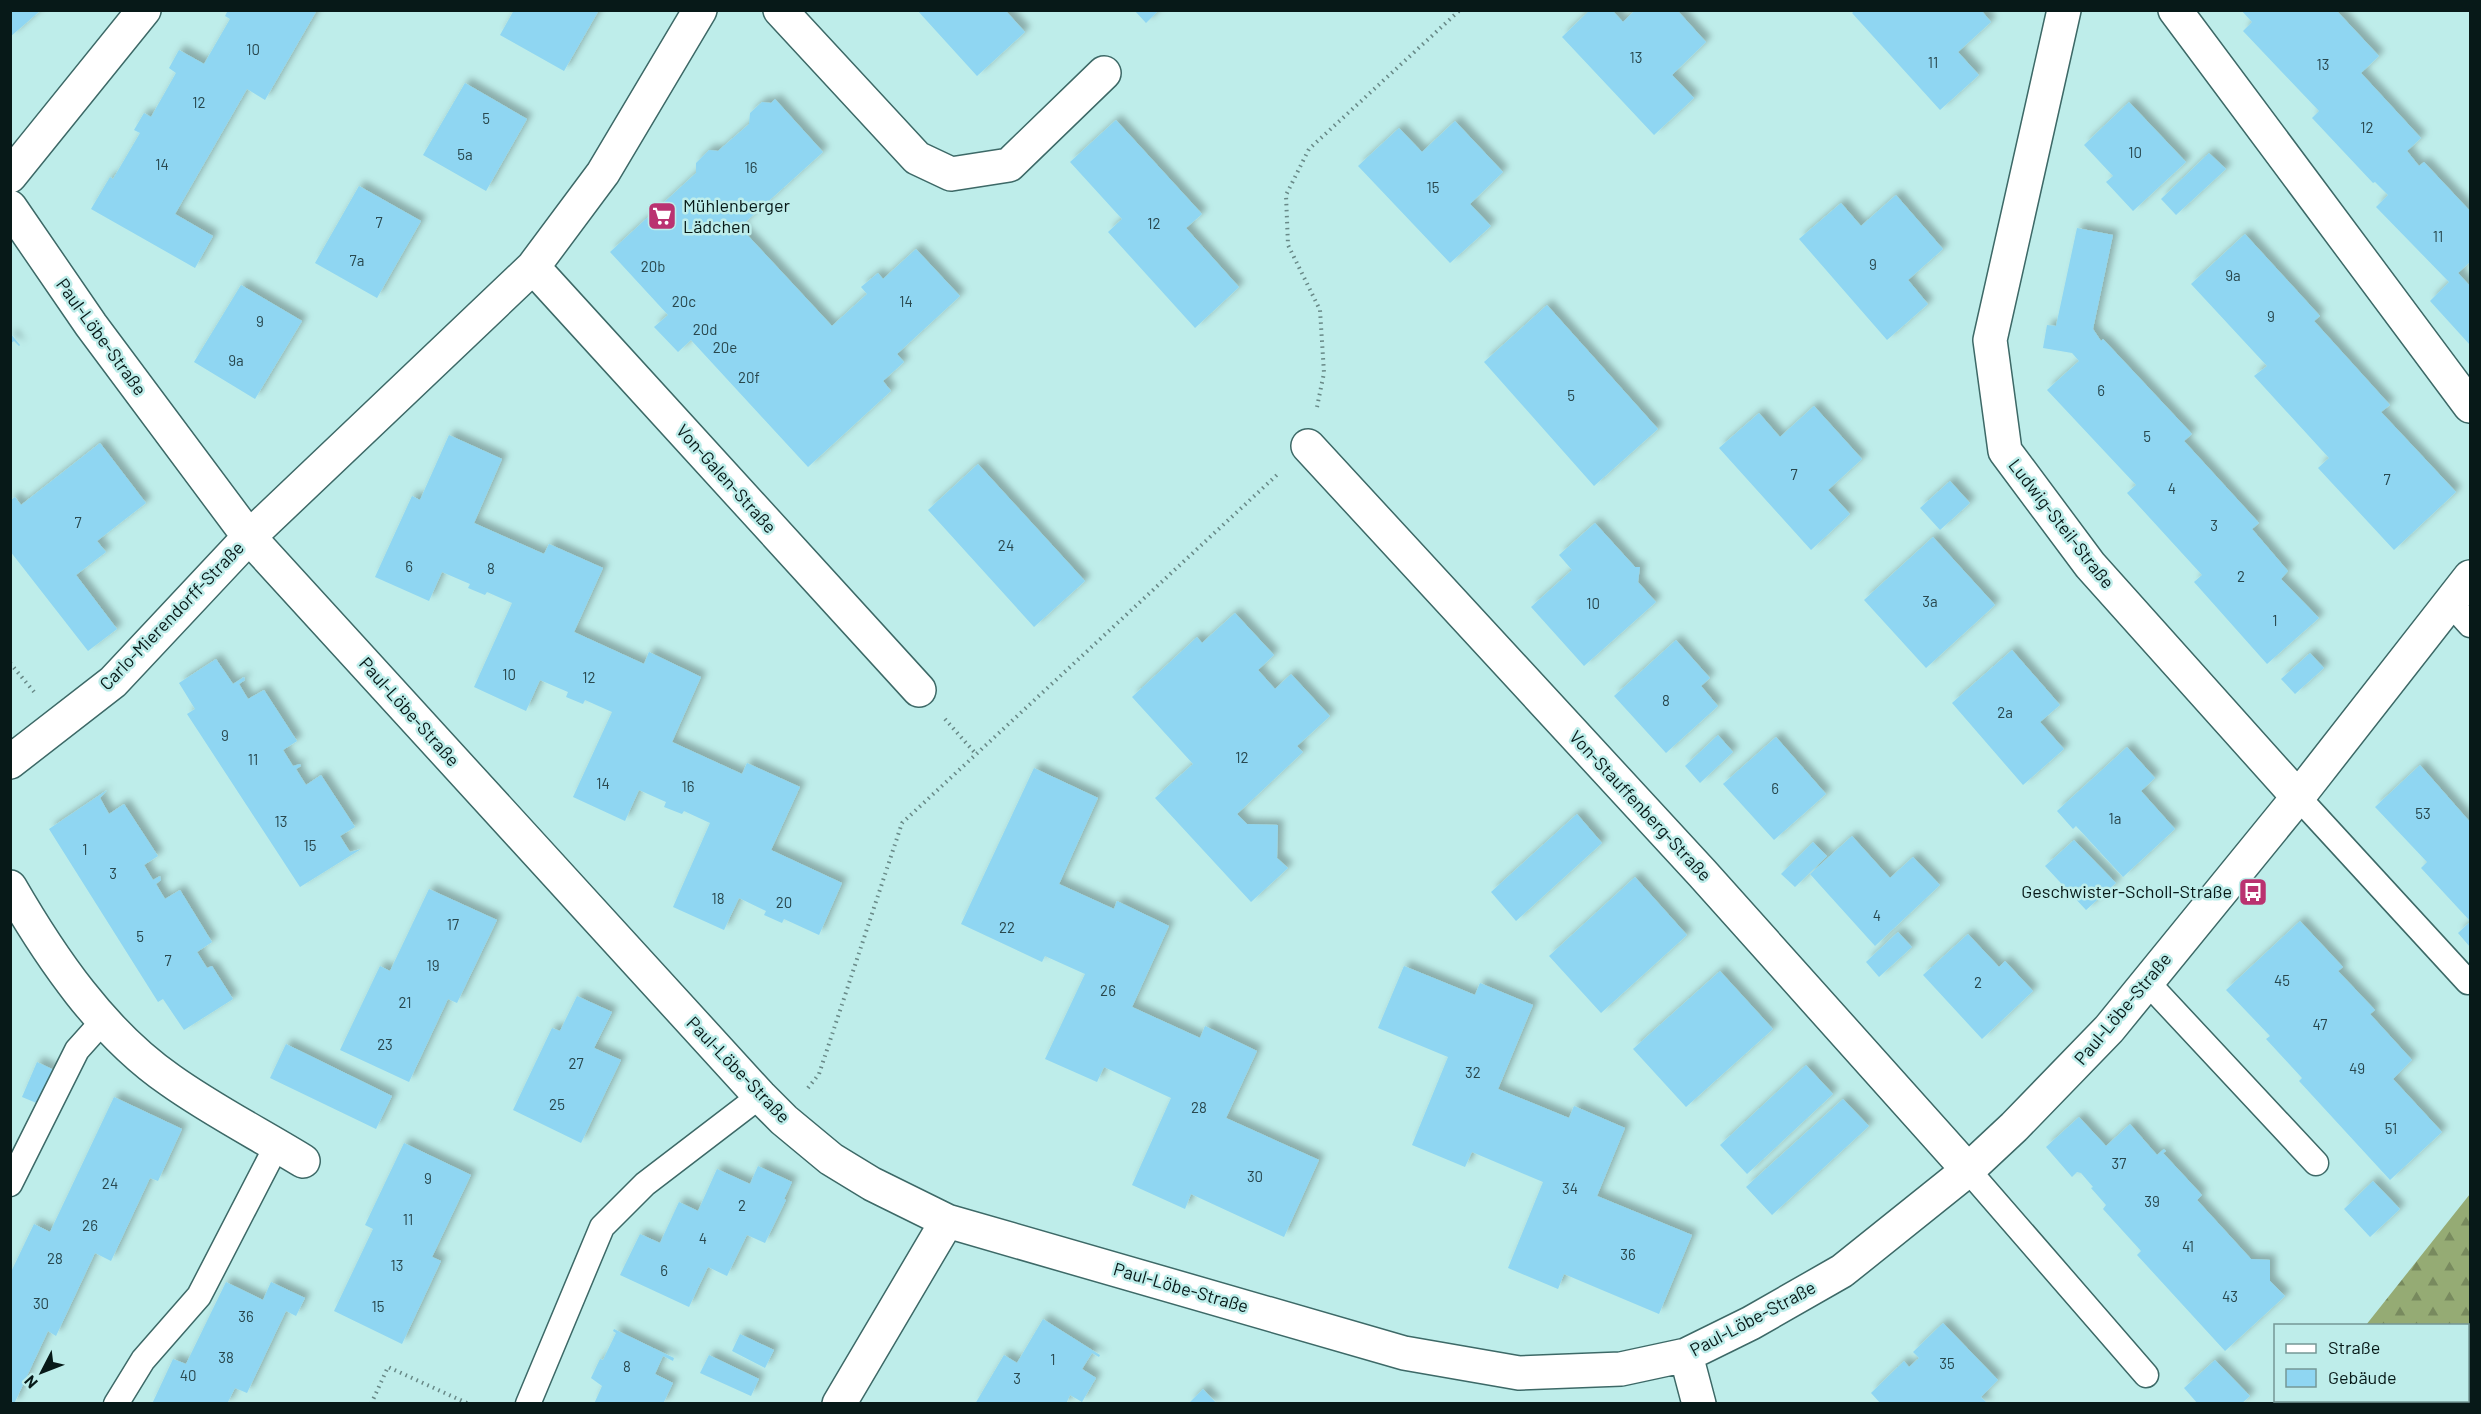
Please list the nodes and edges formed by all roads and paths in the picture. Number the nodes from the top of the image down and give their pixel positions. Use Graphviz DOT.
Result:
graph roads {
  1 [pos="144,10"];
  2 [pos="700,10"];
  3 [pos="780,10"];
  4 [pos="1460,10"];
  5 [pos="2064,10"];
  6 [pos="2175,10"];
  7 [pos="1104,73"];
  8 [pos="10,176"];
  9 [pos="10,207"];
  10 [pos="533,267"];
  11 [pos="1324,373"];
  12 [pos="2470,406"];
  13 [pos="1308,446"];
  14 [pos="249,537"];
  15 [pos="2470,577"];
  16 [pos="2461,614"];
  17 [pos="919,690"];
  18 [pos="976,754"];
  19 [pos="10,762"];
  20 [pos="2298,796"];
  21 [pos="10,887"];
  22 [pos="2146,982"];
  23 [pos="2468,982"];
  24 [pos="103,1021"];
  25 [pos="760,1096"];
  26 [pos="784,1120"];
  27 [pos="290,1153"];
  28 [pos="2316,1163"];
  29 [pos="1968,1170"];
  30 [pos="10,1184"];
  31 [pos="947,1221"];
  32 [pos="1686,1355"];
  33 [pos="2146,1375"];
  34 [pos="116,1404"];
  35 [pos="371,1404"];
  36 [pos="469,1404"];
  37 [pos="528,1404"];
  38 [pos="839,1404"];
  39 [pos="1700,1404"];
  1 -- 8 [label="street"];
  2 -- 10 [label="street"];
  3 -- 7 [label="street"];
  4 -- 11 [label="path"];
  5 -- 20 [label="street, Ludwig-Steil-Straße"];
  6 -- 12 [label="street"];
  9 -- 14 [label="street, Paul-Löbe-Straße"];
  10 -- 14 [label="street"];
  10 -- 17 [label="street, Von-Galen-Straße"];
  13 -- 18 [label="path"];
  13 -- 29 [label="street, Von-Stauffenberg-Straße"];
  14 -- 19 [label="street, Carlo-Mierendorff-Straße"];
  14 -- 25 [label="street, Paul-Löbe-Straße"];
  15 -- 16 [label="street, Paul-Löbe-Straße"];
  16 -- 20 [label="street, Paul-Löbe-Straße"];
  17 -- 18 [label="path"];
  18 -- 26 [label="path"];
  20 -- 22 [label="street, Paul-Löbe-Straße"];
  20 -- 23 [label="lane"];
  21 -- 24 [label="street"];
  22 -- 28 [label="lane"];
  22 -- 29 [label="street, Paul-Löbe-Straße"];
  24 -- 27 [label="street"];
  24 -- 30 [label="lane"];
  25 -- 26 [label="street, Paul-Löbe-Straße"];
  25 -- 37 [label="lane"];
  26 -- 31 [label="street, Paul-Löbe-Straße"];
  27 -- 34 [label="lane"];
  29 -- 32 [label="street, Paul-Löbe-Straße"];
  29 -- 33 [label="lane"];
  31 -- 32 [label="street, Paul-Löbe-Straße"];
  31 -- 38 [label="street"];
  32 -- 39 [label="street"];
  35 -- 36 [label="path"];
}
